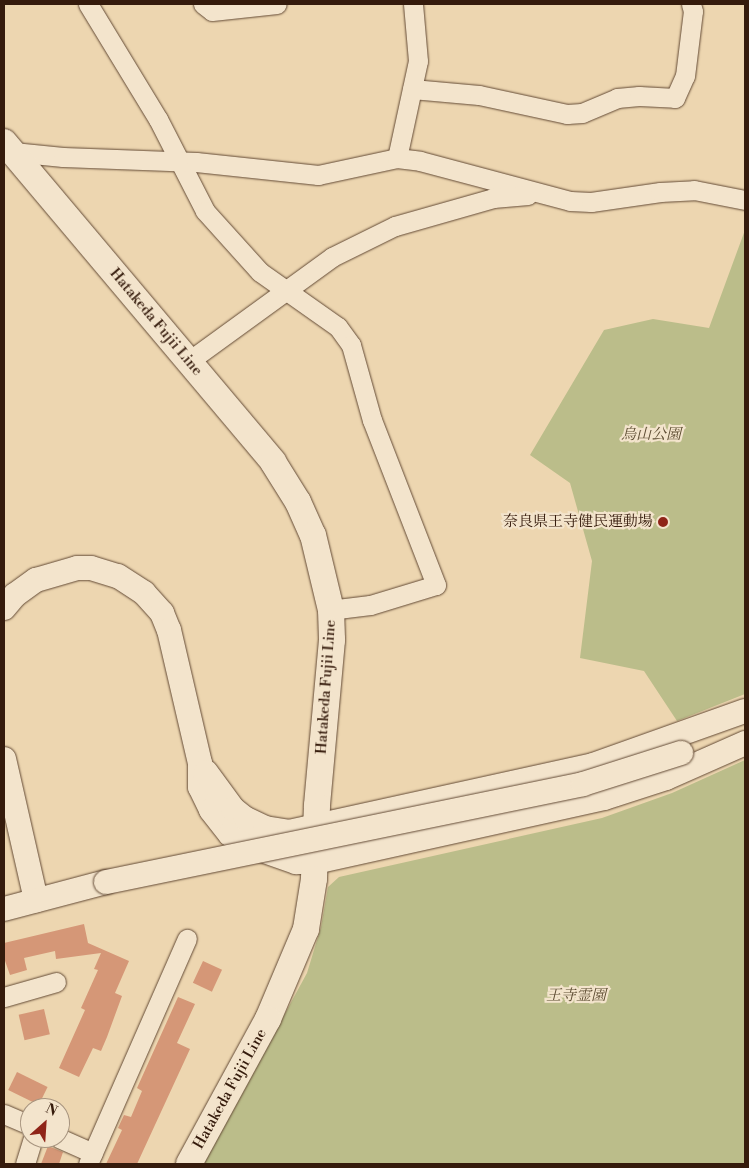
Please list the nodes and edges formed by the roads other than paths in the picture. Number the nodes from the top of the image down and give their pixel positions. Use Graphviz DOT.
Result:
graph roads {
  1 [pos="88,4"];
  2 [pos="203,4"];
  3 [pos="277,4"];
  4 [pos="413,4"];
  5 [pos="691,4"];
  6 [pos="412,90"];
  7 [pos="8,147"];
  8 [pos="397,158"];
  9 [pos="180,161"];
  10 [pos="534,194"];
  11 [pos="745,200"];
  12 [pos="285,290"];
  13 [pos="189,360"];
  14 [pos="4,608"];
  15 [pos="331,610"];
  16 [pos="745,711"];
  17 [pos="745,726"];
  18 [pos="745,743"];
  19 [pos="4,759"];
  20 [pos="200,763"];
  21 [pos="315,828"];
  22 [pos="315,862"];
  23 [pos="36,900"];
  24 [pos="4,909"];
  25 [pos="187,939"];
  26 [pos="56,982"];
  27 [pos="4,997"];
  28 [pos="4,1114"];
  29 [pos="20,1121"];
  30 [pos="70,1145"];
  31 [pos="31,1148"];
  32 [pos="90,1158"];
  33 [pos="25,1164"];
  34 [pos="189,1164"];
  1 -- 9 [label="street"];
  2 -- 3 [label="street"];
  4 -- 6 [label="street"];
  5 -- 6 [label="street"];
  6 -- 8 [label="street"];
  7 -- 9 [label="street"];
  7 -- 13 [label="main road, Hatakeda Fujii Line"];
  8 -- 9 [label="street"];
  8 -- 10 [label="street"];
  9 -- 12 [label="street"];
  10 -- 11 [label="street"];
  10 -- 12 [label="street"];
  12 -- 13 [label="street"];
  12 -- 15 [label="street"];
  13 -- 15 [label="main road, Hatakeda Fujii Line"];
  14 -- 20 [label="street"];
  15 -- 21 [label="main road, Hatakeda Fujii Line"];
  16 -- 21 [label="street"];
  17 -- 23 [label="street, bridge"];
  18 -- 22 [label="street"];
  19 -- 23 [label="street"];
  20 -- 21 [label="street"];
  20 -- 22 [label="street"];
  21 -- 22 [label="main road, Hatakeda Fujii Line"];
  22 -- 34 [label="main road, Hatakeda Fujii Line"];
  23 -- 24 [label="street"];
  25 -- 32 [label="street"];
  26 -- 27 [label="street"];
  28 -- 29 [label="street"];
  30 -- 32 [label="street"];
  31 -- 33 [label="street"];
}
